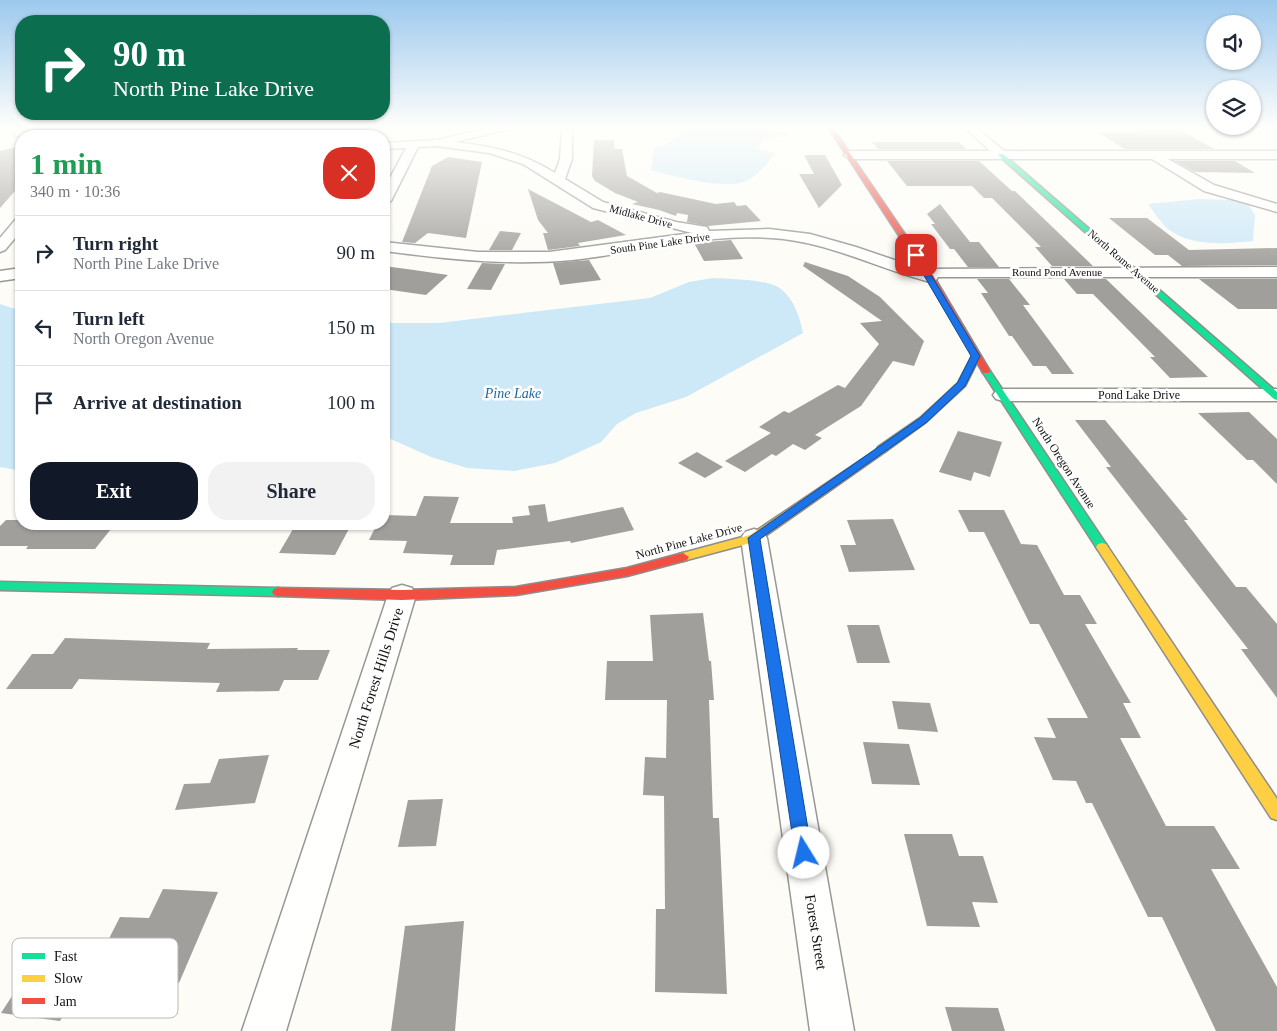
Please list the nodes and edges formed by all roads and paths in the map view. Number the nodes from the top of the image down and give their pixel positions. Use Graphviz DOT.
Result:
graph roads {
  1 [pos="398,175"];
  2 [pos="553,175"];
  3 [pos="560,175"];
  4 [pos="863,175"];
  5 [pos="1024,175"];
  6 [pos="1188,175"];
  7 [pos="559,178"];
  8 [pos="390,190"];
  9 [pos="1277,208"];
  10 [pos="15,229"];
  11 [pos="732,233"];
  12 [pos="0,246"];
  13 [pos="390,247"];
  14 [pos="1137,272"];
  15 [pos="1277,272"];
  16 [pos="928,274"];
  17 [pos="15,275"];
  18 [pos="0,276"];
  19 [pos="976,356"];
  20 [pos="1275,393"];
  21 [pos="1003,395"];
  22 [pos="754,538"];
  23 [pos="0,586"];
  24 [pos="402,595"];
  25 [pos="1277,813"];
  26 [pos="264,1031"];
  27 [pos="832,1031"];
  1 -- 8 [label="street"];
  2 -- 7 [label="street, Midlake Drive"];
  3 -- 7 [label="street"];
  4 -- 16 [label="street, North Oregon Avenue"];
  5 -- 14 [label="street, North Rome Avenue"];
  6 -- 9 [label="street"];
  7 -- 11 [label="street, Midlake Drive"];
  10 -- 12 [label="street"];
  11 -- 13 [label="street, South Pine Lake Drive"];
  11 -- 16 [label="street, South Pine Lake Drive"];
  14 -- 15 [label="street, Round Pond Avenue"];
  14 -- 16 [label="street, Round Pond Avenue"];
  14 -- 20 [label="street, North Rome Avenue"];
  16 -- 19 [label="street, North Oregon Avenue"];
  17 -- 18 [label="street"];
  19 -- 21 [label="street, North Oregon Avenue"];
  19 -- 22 [label="street, North Pine Lake Drive"];
  20 -- 21 [label="street, Pond Lake Drive"];
  21 -- 25 [label="street, North Oregon Avenue"];
  22 -- 24 [label="street, North Pine Lake Drive"];
  22 -- 27 [label="street, Forest Street"];
  23 -- 24 [label="street, North Forest Hills Drive"];
  24 -- 26 [label="street, North Forest Hills Drive"];
}
